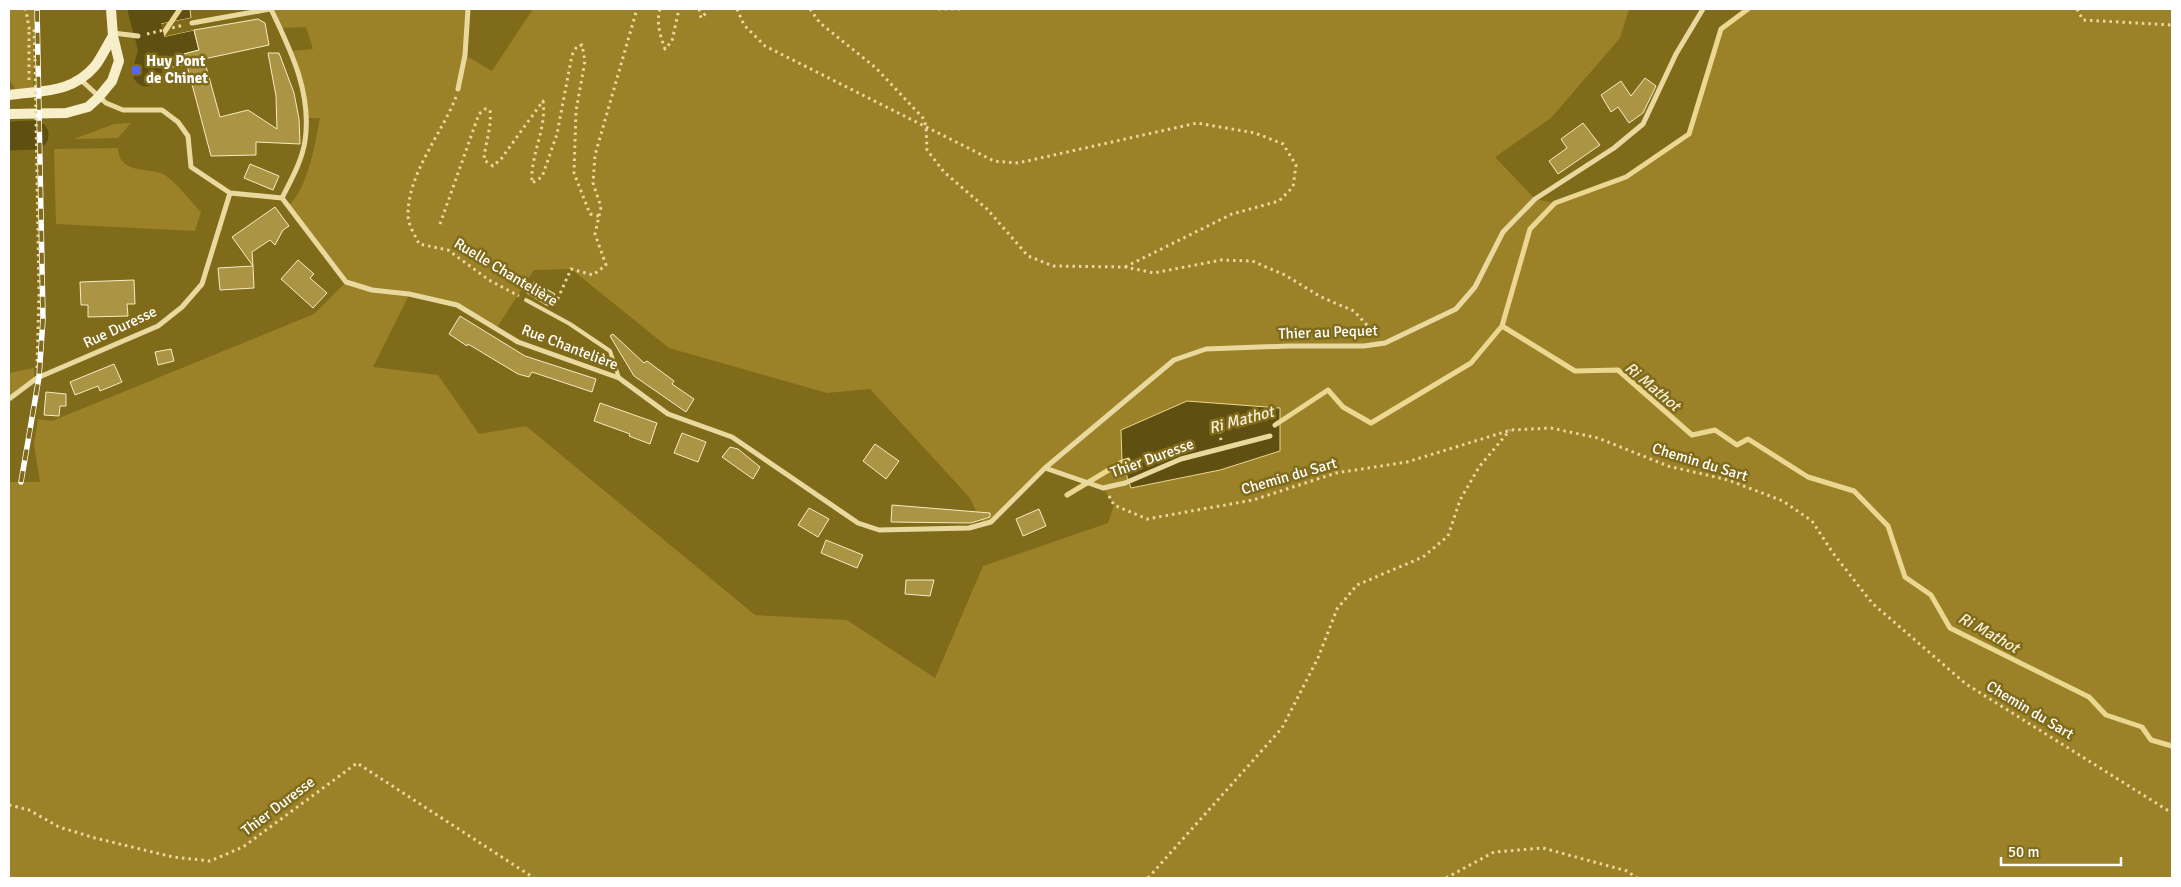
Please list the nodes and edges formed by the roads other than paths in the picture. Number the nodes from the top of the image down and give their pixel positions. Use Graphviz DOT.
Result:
graph roads {
  1 [pos="112,9"];
  2 [pos="271,9"];
  3 [pos="468,9"];
  4 [pos="1703,9"];
  5 [pos="192,23"];
  6 [pos="113,34"];
  7 [pos="138,36"];
  8 [pos="81,80"];
  9 [pos="458,89"];
  10 [pos="9,96"];
  11 [pos="98,98"];
  12 [pos="9,114"];
  13 [pos="230,192"];
  14 [pos="282,198"];
  15 [pos="526,300"];
  16 [pos="619,378"];
  17 [pos="9,399"];
  18 [pos="1270,436"];
  19 [pos="1045,468"];
  1 -- 6 [label="main road"];
  2 -- 5 [label="street"];
  2 -- 14 [label="street"];
  3 -- 9 [label="street"];
  4 -- 19 [label="street, Thier au Pequet"];
  6 -- 7 [label="street"];
  6 -- 8 [label="main road"];
  6 -- 11 [label="main road"];
  8 -- 10 [label="main road"];
  8 -- 11 [label="street"];
  11 -- 12 [label="main road"];
  11 -- 13 [label="street"];
  13 -- 14 [label="street"];
  13 -- 17 [label="street, Rue Duresse"];
  14 -- 16 [label="street, Rue Chantelière"];
  15 -- 16 [label="lane, Ruelle Chantelière"];
  16 -- 19 [label="street, Rue Chantelière"];
  18 -- 19 [label="street, Thier Duresse"];
}
